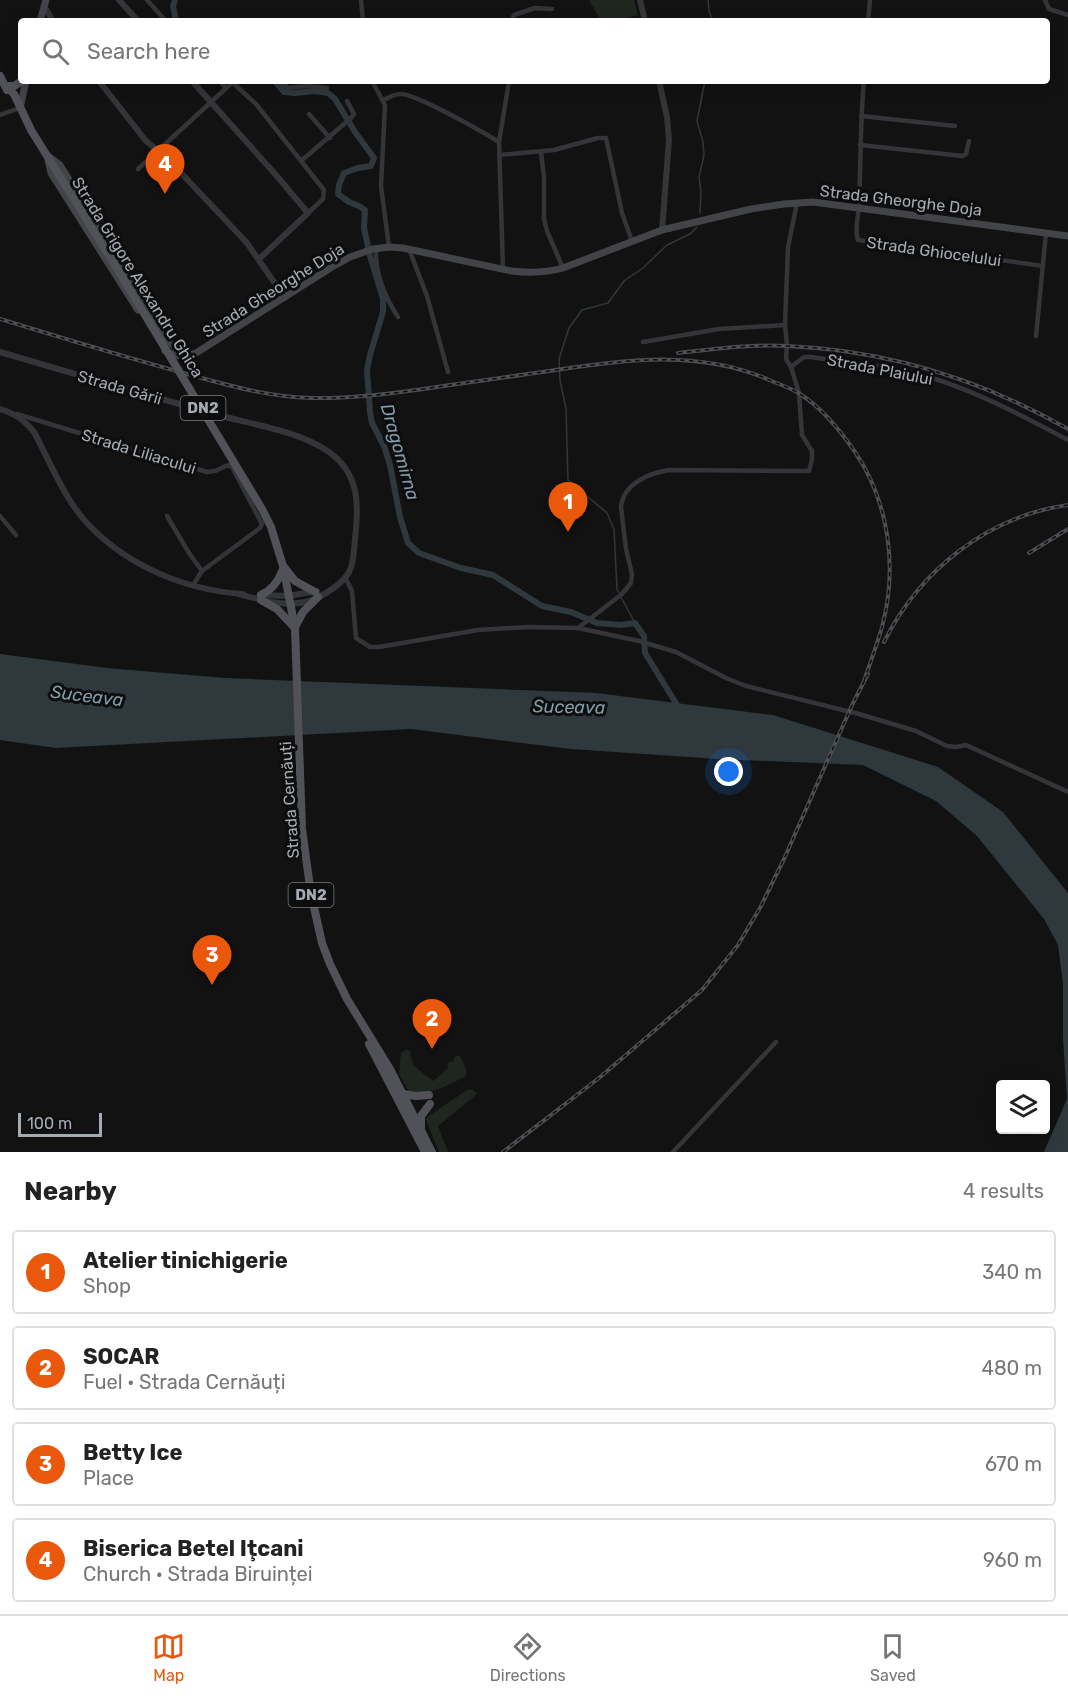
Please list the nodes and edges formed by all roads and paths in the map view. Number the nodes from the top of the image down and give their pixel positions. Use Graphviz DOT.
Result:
graph roads {
  1 [pos="119,0"];
  2 [pos="147,0"];
  3 [pos="361,0"];
  4 [pos="640,0"];
  5 [pos="870,0"];
  6 [pos="1045,1"];
  7 [pos="45,3"];
  8 [pos="552,9"];
  9 [pos="1068,15"];
  10 [pos="41,18"];
  11 [pos="52,18"];
  12 [pos="135,18"];
  13 [pos="163,18"];
  14 [pos="363,18"];
  15 [pos="512,18"];
  16 [pos="644,18"];
  17 [pos="868,18"];
  18 [pos="0,76"];
  19 [pos="18,84"];
  20 [pos="24,84"];
  21 [pos="101,84"];
  22 [pos="195,84"];
  23 [pos="223,84"];
  24 [pos="231,84"];
  25 [pos="235,84"];
  26 [pos="284,84"];
  27 [pos="374,84"];
  28 [pos="509,84"];
  29 [pos="660,84"];
  30 [pos="864,84"];
  31 [pos="6,86"];
  32 [pos="327,87"];
  33 [pos="226,88"];
  34 [pos="384,100"];
  35 [pos="347,101"];
  36 [pos="211,102"];
  37 [pos="20,108"];
  38 [pos="309,114"];
  39 [pos="0,115"];
  40 [pos="861,116"];
  41 [pos="955,126"];
  42 [pos="330,138"];
  43 [pos="969,141"];
  44 [pos="499,142"];
  45 [pos="860,145"];
  46 [pos="158,150"];
  47 [pos="541,152"];
  48 [pos="47,154"];
  49 [pos="500,155"];
  50 [pos="301,161"];
  51 [pos="138,169"];
  52 [pos="797,203"];
  53 [pos="859,207"];
  54 [pos="308,213"];
  55 [pos="662,230"];
  56 [pos="1046,233"];
  57 [pos="1068,236"];
  58 [pos="632,241"];
  59 [pos="390,247"];
  60 [pos="374,249"];
  61 [pos="409,249"];
  62 [pos="259,259"];
  63 [pos="1043,266"];
  64 [pos="562,268"];
  65 [pos="502,270"];
  66 [pos="285,298"];
  67 [pos="398,317"];
  68 [pos="785,325"];
  69 [pos="1036,336"];
  70 [pos="643,342"];
  71 [pos="0,352"];
  72 [pos="196,353"];
  73 [pos="791,367"];
  74 [pos="448,372"];
  75 [pos="0,409"];
  76 [pos="14,413"];
  77 [pos="1068,440"];
  78 [pos="0,516"];
  79 [pos="167,516"];
  80 [pos="16,535"];
  81 [pos="283,566"];
  82 [pos="202,571"];
  83 [pos="345,578"];
  84 [pos="193,585"];
  85 [pos="317,594"];
  86 [pos="261,597"];
  87 [pos="289,600"];
  88 [pos="295,628"];
  89 [pos="578,628"];
  90 [pos="1068,792"];
  91 [pos="347,999"];
  92 [pos="776,1042"];
  93 [pos="403,1094"];
  94 [pos="421,1128"];
  95 [pos="425,1152"];
  96 [pos="432,1152"];
  97 [pos="673,1152"];
  1 -- 12 [label="street"];
  2 -- 13 [label="street"];
  3 -- 14 [label="street"];
  4 -- 16 [label="street"];
  5 -- 17 [label="street"];
  6 -- 9 [label="street"];
  7 -- 10 [label="main road"];
  7 -- 11 [label="street"];
  8 -- 15 [label="street"];
  18 -- 31 [label="main road, Strada Grigore Alexandru Ghica / DN2"];
  19 -- 31 [label="main road"];
  20 -- 37 [label="main road"];
  21 -- 46 [label="street"];
  22 -- 36 [label="street"];
  23 -- 33 [label="street"];
  24 -- 33 [label="street"];
  25 -- 50 [label="street"];
  26 -- 32 [label="street"];
  27 -- 34 [label="street"];
  28 -- 44 [label="street"];
  29 -- 55 [label="street"];
  30 -- 40 [label="street, Strada Ghiocelului"];
  31 -- 37 [label="main road, Strada Grigore Alexandru Ghica / DN2"];
  33 -- 36 [label="street"];
  34 -- 44 [label="street"];
  34 -- 59 [label="street"];
  35 -- 42 [label="street"];
  36 -- 46 [label="street"];
  36 -- 54 [label="street"];
  37 -- 39 [label="street"];
  37 -- 48 [label="main road, Strada Grigore Alexandru Ghica / DN2"];
  38 -- 42 [label="street"];
  40 -- 41 [label="street"];
  40 -- 45 [label="street, Strada Ghiocelului"];
  42 -- 50 [label="street"];
  43 -- 45 [label="street"];
  44 -- 49 [label="street"];
  45 -- 53 [label="street, Strada Ghiocelului"];
  46 -- 51 [label="street"];
  46 -- 62 [label="street"];
  47 -- 49 [label="street"];
  47 -- 58 [label="street"];
  47 -- 64 [label="street"];
  48 -- 72 [label="main road"];
  48 -- 72 [label="main road"];
  48 -- 81 [label="main road, Strada Grigore Alexandru Ghica / DN2, bridge"];
  49 -- 65 [label="street"];
  50 -- 54 [label="street"];
  52 -- 53 [label="main road, Strada Gheorghe Doja"];
  52 -- 55 [label="main road, Strada Gheorghe Doja"];
  52 -- 68 [label="street"];
  53 -- 56 [label="main road, Strada Gheorghe Doja"];
  53 -- 63 [label="street, Strada Ghiocelului"];
  54 -- 62 [label="street"];
  55 -- 58 [label="main road, Strada Gheorghe Doja"];
  56 -- 57 [label="main road, Strada Gheorghe Doja"];
  56 -- 63 [label="street"];
  58 -- 64 [label="main road, Strada Gheorghe Doja"];
  59 -- 60 [label="main road, Strada Gheorghe Doja"];
  59 -- 61 [label="main road, Strada Gheorghe Doja"];
  60 -- 66 [label="main road, Strada Gheorghe Doja"];
  60 -- 67 [label="street"];
  61 -- 65 [label="main road, Strada Gheorghe Doja"];
  61 -- 74 [label="street"];
  62 -- 66 [label="street"];
  63 -- 69 [label="street"];
  64 -- 65 [label="main road, Strada Gheorghe Doja"];
  66 -- 72 [label="main road, Strada Gheorghe Doja"];
  68 -- 70 [label="street"];
  68 -- 73 [label="street"];
  71 -- 83 [label="street, Strada Gării"];
  73 -- 77 [label="street, Strada Plaiului"];
  73 -- 89 [label="street"];
  75 -- 76 [label="street"];
  76 -- 82 [label="street, Strada Liliacului"];
  76 -- 84 [label="street"];
  78 -- 80 [label="street"];
  79 -- 82 [label="street"];
  81 -- 85 [label="main road"];
  81 -- 86 [label="main road"];
  81 -- 87 [label="main road, Strada Grigore Alexandru Ghica / DN2"];
  82 -- 84 [label="street, Strada Liliacului"];
  83 -- 85 [label="street"];
  83 -- 89 [label="street"];
  84 -- 86 [label="street"];
  85 -- 87 [label="street"];
  85 -- 88 [label="main road"];
  86 -- 87 [label="street"];
  86 -- 88 [label="main road"];
  87 -- 88 [label="main road, Strada Grigore Alexandru Ghica / DN2"];
  88 -- 91 [label="main road, Strada Cernăuți / DN2"];
  89 -- 90 [label="street"];
  91 -- 93 [label="main road, Strada Cernăuți / DN2"];
  91 -- 95 [label="main road, Strada Cernăuți / DN2"];
  92 -- 97 [label="street"];
  93 -- 94 [label="main road, Strada Cernăuți / DN2"];
  93 -- 94 [label="main road"];
  94 -- 96 [label="main road, Strada Cernăuți / DN2"];
}
